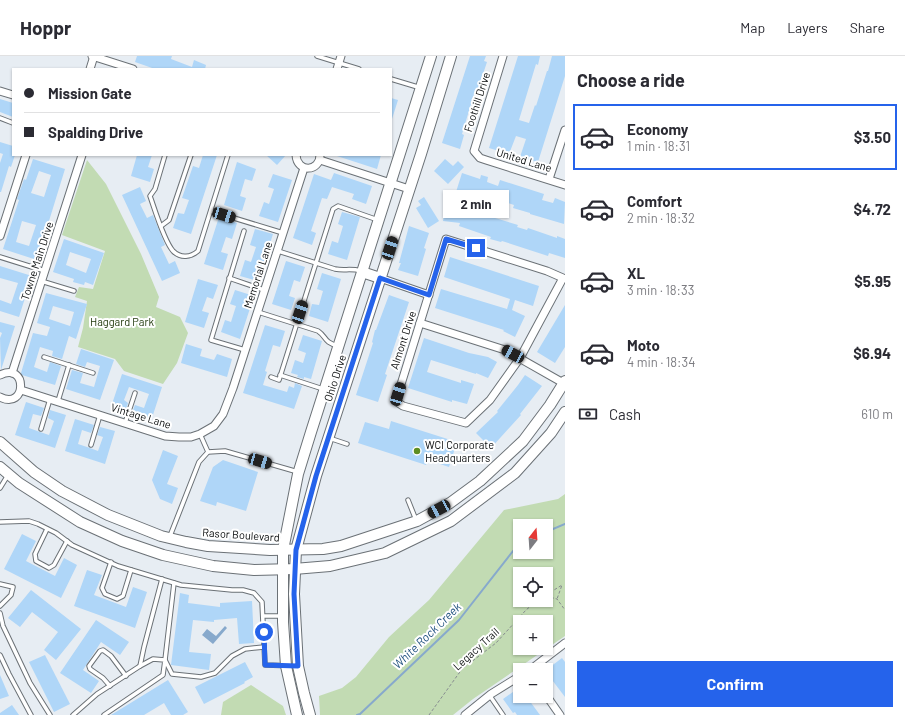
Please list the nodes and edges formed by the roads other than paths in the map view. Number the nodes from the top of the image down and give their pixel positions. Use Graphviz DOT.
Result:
graph roads {
  1 [pos="93,56"];
  2 [pos="317,56"];
  3 [pos="431,56"];
  4 [pos="451,56"];
  5 [pos="503,56"];
  6 [pos="339,63"];
  7 [pos="90,68"];
  8 [pos="130,68"];
  9 [pos="356,68"];
  10 [pos="392,79"];
  11 [pos="421,88"];
  12 [pos="0,90"];
  13 [pos="12,95"];
  14 [pos="0,118"];
  15 [pos="12,122"];
  16 [pos="565,130"];
  17 [pos="477,155"];
  18 [pos="26,156"];
  19 [pos="82,156"];
  20 [pos="165,156"];
  21 [pos="190,156"];
  22 [pos="228,156"];
  23 [pos="296,156"];
  24 [pos="320,158"];
  25 [pos="304,168"];
  26 [pos="548,179"];
  27 [pos="391,183"];
  28 [pos="565,185"];
  29 [pos="409,189"];
  30 [pos="211,211"];
  31 [pos="379,220"];
  32 [pos="161,226"];
  33 [pos="244,231"];
  34 [pos="283,233"];
  35 [pos="0,236"];
  36 [pos="278,251"];
  37 [pos="0,257"];
  38 [pos="316,263"];
  39 [pos="45,271"];
  40 [pos="362,272"];
  41 [pos="229,278"];
  42 [pos="380,278"];
  43 [pos="41,281"];
  44 [pos="265,290"];
  45 [pos="74,291"];
  46 [pos="429,295"];
  47 [pos="258,312"];
  48 [pos="420,323"];
  49 [pos="296,324"];
  50 [pos="338,346"];
  51 [pos="245,350"];
  52 [pos="356,352"];
  53 [pos="44,357"];
  54 [pos="520,358"];
  55 [pos="69,365"];
  56 [pos="12,373"];
  57 [pos="94,373"];
  58 [pos="0,375"];
  59 [pos="280,375"];
  60 [pos="271,377"];
  61 [pos="565,383"];
  62 [pos="233,388"];
  63 [pos="21,390"];
  64 [pos="324,390"];
  65 [pos="135,393"];
  66 [pos="0,397"];
  67 [pos="50,399"];
  68 [pos="58,401"];
  69 [pos="565,412"];
  70 [pos="100,415"];
  71 [pos="125,423"];
  72 [pos="40,429"];
  73 [pos="311,432"];
  74 [pos="200,434"];
  75 [pos="328,437"];
  76 [pos="0,442"];
  77 [pos="348,444"];
  78 [pos="91,445"];
  79 [pos="208,452"];
  80 [pos="504,458"];
  81 [pos="22,462"];
  82 [pos="0,467"];
  83 [pos="299,472"];
  84 [pos="515,473"];
  85 [pos="8,474"];
  86 [pos="0,488"];
  87 [pos="408,500"];
  88 [pos="417,521"];
  89 [pos="0,522"];
  90 [pos="47,529"];
  91 [pos="423,534"];
  92 [pos="169,538"];
  93 [pos="67,541"];
  94 [pos="283,550"];
  95 [pos="296,550"];
  96 [pos="163,555"];
  97 [pos="110,562"];
  98 [pos="282,569"];
  99 [pos="294,569"];
  100 [pos="131,570"];
  101 [pos="162,579"];
  102 [pos="174,583"];
  103 [pos="0,584"];
  104 [pos="0,606"];
  105 [pos="0,614"];
  106 [pos="263,616"];
  107 [pos="283,616"];
  108 [pos="564,646"];
  109 [pos="264,647"];
  110 [pos="0,655"];
  111 [pos="165,660"];
  112 [pos="540,663"];
  113 [pos="140,666"];
  114 [pos="286,666"];
  115 [pos="298,666"];
  116 [pos="126,676"];
  117 [pos="513,681"];
  118 [pos="110,686"];
  119 [pos="490,696"];
  120 [pos="552,703"];
  121 [pos="31,715"];
  122 [pos="50,715"];
  123 [pos="73,715"];
  124 [pos="104,715"];
  125 [pos="297,715"];
  126 [pos="310,715"];
  127 [pos="465,715"];
  128 [pos="503,715"];
  129 [pos="560,715"];
  1 -- 7 [label="street"];
  1 -- 8 [label="street"];
  2 -- 6 [label="lane"];
  3 -- 11 [label="main road, Ohio Drive"];
  4 -- 29 [label="main road, Ohio Drive"];
  5 -- 17 [label="street, Foothill Drive"];
  6 -- 9 [label="lane"];
  10 -- 11 [label="lane"];
  11 -- 27 [label="main road, Ohio Drive"];
  12 -- 13 [label="street"];
  14 -- 15 [label="lane"];
  16 -- 26 [label="street"];
  17 -- 26 [label="street, United Lane"];
  18 -- 35 [label="street"];
  19 -- 39 [label="street, Towne Main Drive"];
  20 -- 32 [label="lane"];
  21 -- 32 [label="lane"];
  22 -- 30 [label="lane"];
  23 -- 25 [label="street"];
  24 -- 25 [label="street"];
  24 -- 27 [label="street"];
  25 -- 34 [label="street, Memorial Lane"];
  26 -- 28 [label="street, United Lane"];
  27 -- 29 [label="street"];
  27 -- 31 [label="main road, Ohio Drive"];
  29 -- 42 [label="main road, Ohio Drive"];
  30 -- 32 [label="lane"];
  30 -- 34 [label="lane"];
  31 -- 38 [label="lane"];
  31 -- 40 [label="main road, Ohio Drive"];
  33 -- 41 [label="lane"];
  34 -- 36 [label="street, Memorial Lane"];
  36 -- 38 [label="lane"];
  36 -- 44 [label="street, Memorial Lane"];
  37 -- 39 [label="lane"];
  38 -- 40 [label="lane"];
  38 -- 49 [label="lane"];
  39 -- 43 [label="street, Towne Main Drive"];
  40 -- 42 [label="main road"];
  40 -- 50 [label="main road, Ohio Drive"];
  41 -- 44 [label="lane"];
  41 -- 51 [label="lane"];
  42 -- 46 [label="street"];
  42 -- 52 [label="main road, Ohio Drive"];
  43 -- 45 [label="lane"];
  43 -- 56 [label="street, Towne Main Drive"];
  44 -- 47 [label="street, Memorial Lane"];
  46 -- 48 [label="street, Almont Drive"];
  46 -- 54 [label="street, Almont Drive"];
  47 -- 49 [label="lane"];
  47 -- 51 [label="street, Memorial Lane"];
  48 -- 54 [label="street"];
  48 -- 54 [label="street, Almont Drive"];
  49 -- 50 [label="lane"];
  49 -- 59 [label="lane"];
  50 -- 52 [label="main road"];
  50 -- 64 [label="main road, Ohio Drive"];
  51 -- 62 [label="street, Memorial Lane"];
  52 -- 75 [label="main road, Ohio Drive"];
  53 -- 55 [label="lane"];
  54 -- 61 [label="street"];
  55 -- 57 [label="lane"];
  55 -- 68 [label="lane"];
  56 -- 58 [label="street"];
  56 -- 63 [label="street"];
  59 -- 60 [label="lane"];
  59 -- 64 [label="lane"];
  61 -- 80 [label="main road, Rasor Boulevard"];
  62 -- 74 [label="street, Vintage Lane"];
  63 -- 66 [label="street"];
  63 -- 67 [label="street, Vintage Lane"];
  64 -- 73 [label="main road, Ohio Drive"];
  65 -- 71 [label="lane"];
  67 -- 68 [label="street, Vintage Lane"];
  67 -- 72 [label="lane"];
  68 -- 70 [label="street, Vintage Lane"];
  69 -- 84 [label="main road"];
  70 -- 71 [label="street, Vintage Lane"];
  70 -- 78 [label="lane"];
  71 -- 74 [label="street, Vintage Lane"];
  73 -- 75 [label="main road"];
  73 -- 83 [label="main road, Ohio Drive"];
  74 -- 79 [label="lane"];
  75 -- 77 [label="lane"];
  75 -- 95 [label="main road, Ohio Drive"];
  76 -- 81 [label="main road, Rasor Boulevard"];
  79 -- 83 [label="lane"];
  79 -- 92 [label="lane"];
  80 -- 84 [label="main road"];
  80 -- 88 [label="main road, Rasor Boulevard"];
  81 -- 85 [label="main road"];
  81 -- 92 [label="main road, Rasor Boulevard"];
  82 -- 85 [label="main road"];
  83 -- 94 [label="main road, Ohio Drive"];
  84 -- 91 [label="main road"];
  85 -- 86 [label="lane"];
  85 -- 96 [label="main road"];
  87 -- 88 [label="lane"];
  88 -- 91 [label="main road"];
  88 -- 95 [label="main road, Rasor Boulevard"];
  89 -- 90 [label="lane"];
  90 -- 93 [label="lane"];
  90 -- 93 [label="lane"];
  91 -- 99 [label="main road"];
  92 -- 94 [label="main road, Rasor Boulevard"];
  92 -- 96 [label="main road"];
  93 -- 97 [label="lane"];
  94 -- 95 [label="main road, Rasor Boulevard"];
  94 -- 98 [label="main road, Ohio Drive"];
  95 -- 99 [label="main road, Ohio Drive"];
  96 -- 98 [label="main road"];
  97 -- 100 [label="lane"];
  97 -- 100 [label="lane"];
  98 -- 99 [label="main road"];
  98 -- 107 [label="main road, Ohio Drive"];
  99 -- 115 [label="main road, Ohio Drive"];
  100 -- 101 [label="lane"];
  101 -- 102 [label="lane"];
  101 -- 113 [label="lane"];
  102 -- 106 [label="lane"];
  102 -- 111 [label="lane"];
  103 -- 104 [label="lane"];
  105 -- 122 [label="lane"];
  106 -- 107 [label="lane"];
  106 -- 109 [label="lane"];
  107 -- 114 [label="main road, Ohio Drive"];
  108 -- 112 [label="street"];
  109 -- 111 [label="lane"];
  109 -- 114 [label="lane"];
  110 -- 121 [label="lane"];
  111 -- 113 [label="lane"];
  111 -- 124 [label="lane"];
  113 -- 116 [label="lane"];
  114 -- 115 [label="lane"];
  114 -- 125 [label="main road, Ohio Drive"];
  115 -- 126 [label="main road, Ohio Drive"];
  116 -- 118 [label="lane"];
  116 -- 118 [label="lane"];
  117 -- 119 [label="street"];
  118 -- 123 [label="lane"];
  119 -- 127 [label="street"];
  119 -- 128 [label="lane"];
  120 -- 129 [label="street"];
}
